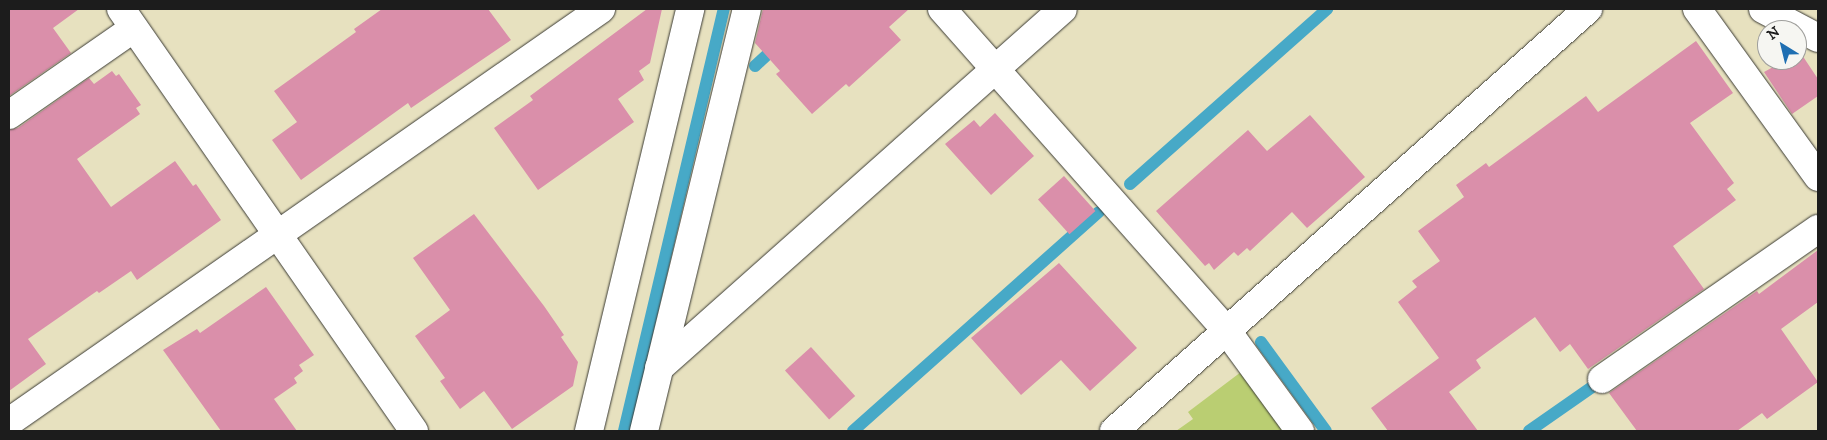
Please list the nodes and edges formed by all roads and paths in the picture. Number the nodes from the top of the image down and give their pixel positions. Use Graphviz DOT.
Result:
graph roads {
  1 [pos="601,9"];
  2 [pos="690,9"];
  3 [pos="747,9"];
  4 [pos="942,9"];
  5 [pos="1063,9"];
  6 [pos="1588,9"];
  7 [pos="1697,9"];
  8 [pos="1763,9"];
  9 [pos="127,18"];
  10 [pos="1818,38"];
  11 [pos="995,69"];
  12 [pos="9,115"];
  13 [pos="1818,177"];
  14 [pos="1818,229"];
  15 [pos="277,234"];
  16 [pos="1227,331"];
  17 [pos="659,368"];
  18 [pos="1602,379"];
  19 [pos="9,422"];
  20 [pos="414,431"];
  21 [pos="589,431"];
  22 [pos="644,431"];
  23 [pos="1114,431"];
  24 [pos="1300,431"];
  1 -- 15 [label="street"];
  2 -- 21 [label="street"];
  3 -- 17 [label="street"];
  4 -- 11 [label="street"];
  5 -- 11 [label="street"];
  6 -- 16 [label="street"];
  7 -- 13 [label="street"];
  8 -- 10 [label="street"];
  9 -- 12 [label="street"];
  9 -- 15 [label="street"];
  11 -- 16 [label="street"];
  11 -- 17 [label="street"];
  14 -- 18 [label="street"];
  15 -- 19 [label="street"];
  15 -- 20 [label="street"];
  16 -- 23 [label="street"];
  16 -- 24 [label="street"];
  17 -- 22 [label="street"];
}
